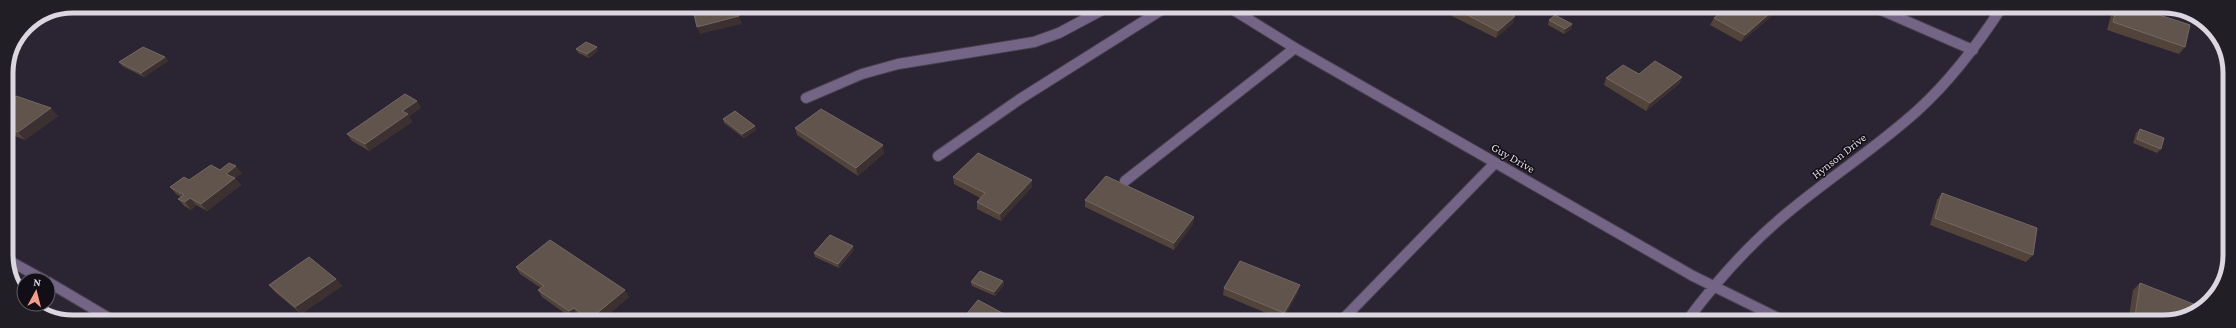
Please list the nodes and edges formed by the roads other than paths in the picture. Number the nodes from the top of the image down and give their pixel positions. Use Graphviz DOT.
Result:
graph roads {
  1 [pos="1096,13"];
  2 [pos="1157,13"];
  3 [pos="1240,13"];
  4 [pos="1888,13"];
  5 [pos="1998,13"];
  6 [pos="1295,48"];
  7 [pos="1973,50"];
  8 [pos="806,98"];
  9 [pos="938,156"];
  10 [pos="1495,163"];
  11 [pos="1125,181"];
  12 [pos="14,263"];
  13 [pos="30,272"];
  14 [pos="56,287"];
  15 [pos="1713,287"];
  16 [pos="102,315"];
  17 [pos="1347,315"];
  18 [pos="1691,315"];
  19 [pos="1771,315"];
  1 -- 8 [label="street"];
  2 -- 9 [label="street"];
  3 -- 6 [label="street, Guy Drive"];
  4 -- 7 [label="street"];
  5 -- 7 [label="street, Hynson Drive"];
  6 -- 10 [label="street, Guy Drive"];
  6 -- 11 [label="street"];
  7 -- 15 [label="street, Hynson Drive"];
  10 -- 15 [label="street, Guy Drive"];
  10 -- 17 [label="street"];
  12 -- 13 [label="street"];
  14 -- 16 [label="street"];
  15 -- 18 [label="street, Hynson Drive"];
  15 -- 19 [label="street, Guy Drive"];
}
